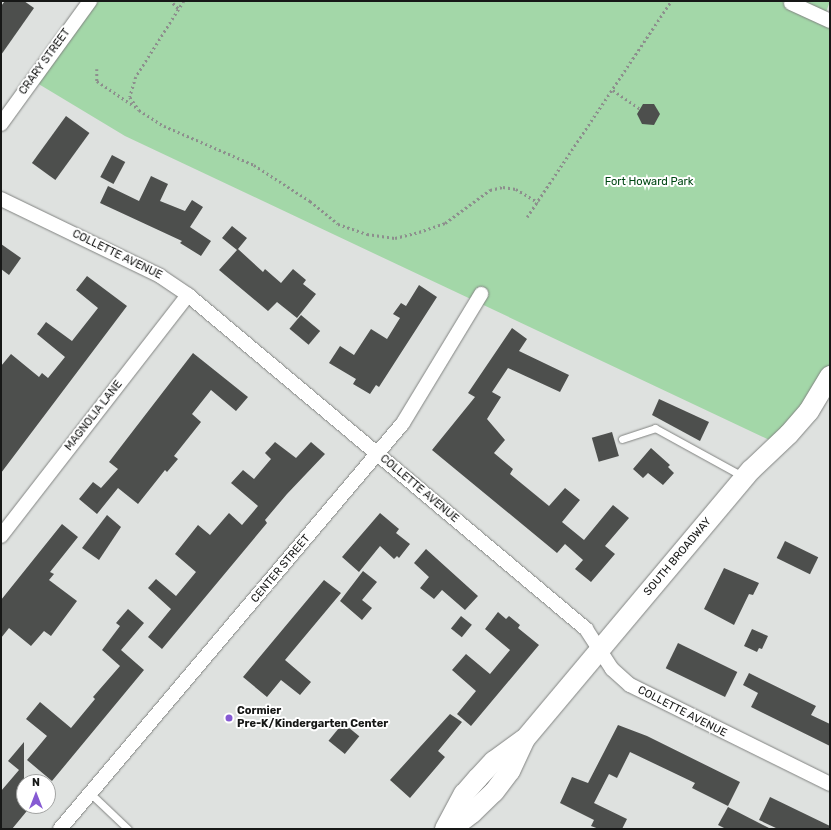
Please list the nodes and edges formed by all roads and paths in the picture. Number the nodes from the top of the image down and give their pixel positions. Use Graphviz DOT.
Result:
graph roads {
  1 [pos="90,1"];
  2 [pos="184,1"];
  3 [pos="671,1"];
  4 [pos="173,3"];
  5 [pos="791,3"];
  6 [pos="179,8"];
  7 [pos="830,21"];
  8 [pos="97,69"];
  9 [pos="613,90"];
  10 [pos="640,109"];
  11 [pos="139,110"];
  12 [pos="1,124"];
  13 [pos="1,199"];
  14 [pos="538,202"];
  15 [pos="527,217"];
  16 [pos="481,294"];
  17 [pos="188,295"];
  18 [pos="830,376"];
  19 [pos="622,439"];
  20 [pos="378,454"];
  21 [pos="744,477"];
  22 [pos="1,536"];
  23 [pos="598,650"];
  24 [pos="525,739"];
  25 [pos="830,784"];
  26 [pos="90,794"];
  27 [pos="120,823"];
  28 [pos="60,829"];
  29 [pos="115,829"];
  30 [pos="128,829"];
  31 [pos="445,829"];
  32 [pos="451,829"];
  1 -- 12 [label="street, CRARY STREET"];
  2 -- 6 [label="path"];
  3 -- 9 [label="path"];
  4 -- 6 [label="path"];
  5 -- 7 [label="street"];
  6 -- 11 [label="path"];
  8 -- 11 [label="path"];
  9 -- 10 [label="path"];
  9 -- 14 [label="path"];
  11 -- 14 [label="path"];
  13 -- 17 [label="street, COLLETTE AVENUE"];
  14 -- 15 [label="path"];
  16 -- 20 [label="street, CENTER STREET"];
  17 -- 20 [label="street, COLLETTE AVENUE"];
  17 -- 22 [label="street, MAGNOLIA LANE"];
  18 -- 21 [label="street, SOUTH BROADWAY"];
  19 -- 21 [label="lane"];
  20 -- 23 [label="street, COLLETTE AVENUE"];
  20 -- 26 [label="street, CENTER STREET"];
  21 -- 23 [label="street, SOUTH BROADWAY"];
  23 -- 24 [label="street, SOUTH BROADWAY"];
  23 -- 25 [label="street, COLLETTE AVENUE"];
  24 -- 31 [label="street, SOUTH BROADWAY"];
  24 -- 32 [label="street, SOUTH BROADWAY"];
  26 -- 27 [label="lane"];
  26 -- 28 [label="street, CENTER STREET"];
  27 -- 29 [label="lane"];
  27 -- 30 [label="lane"];
}
